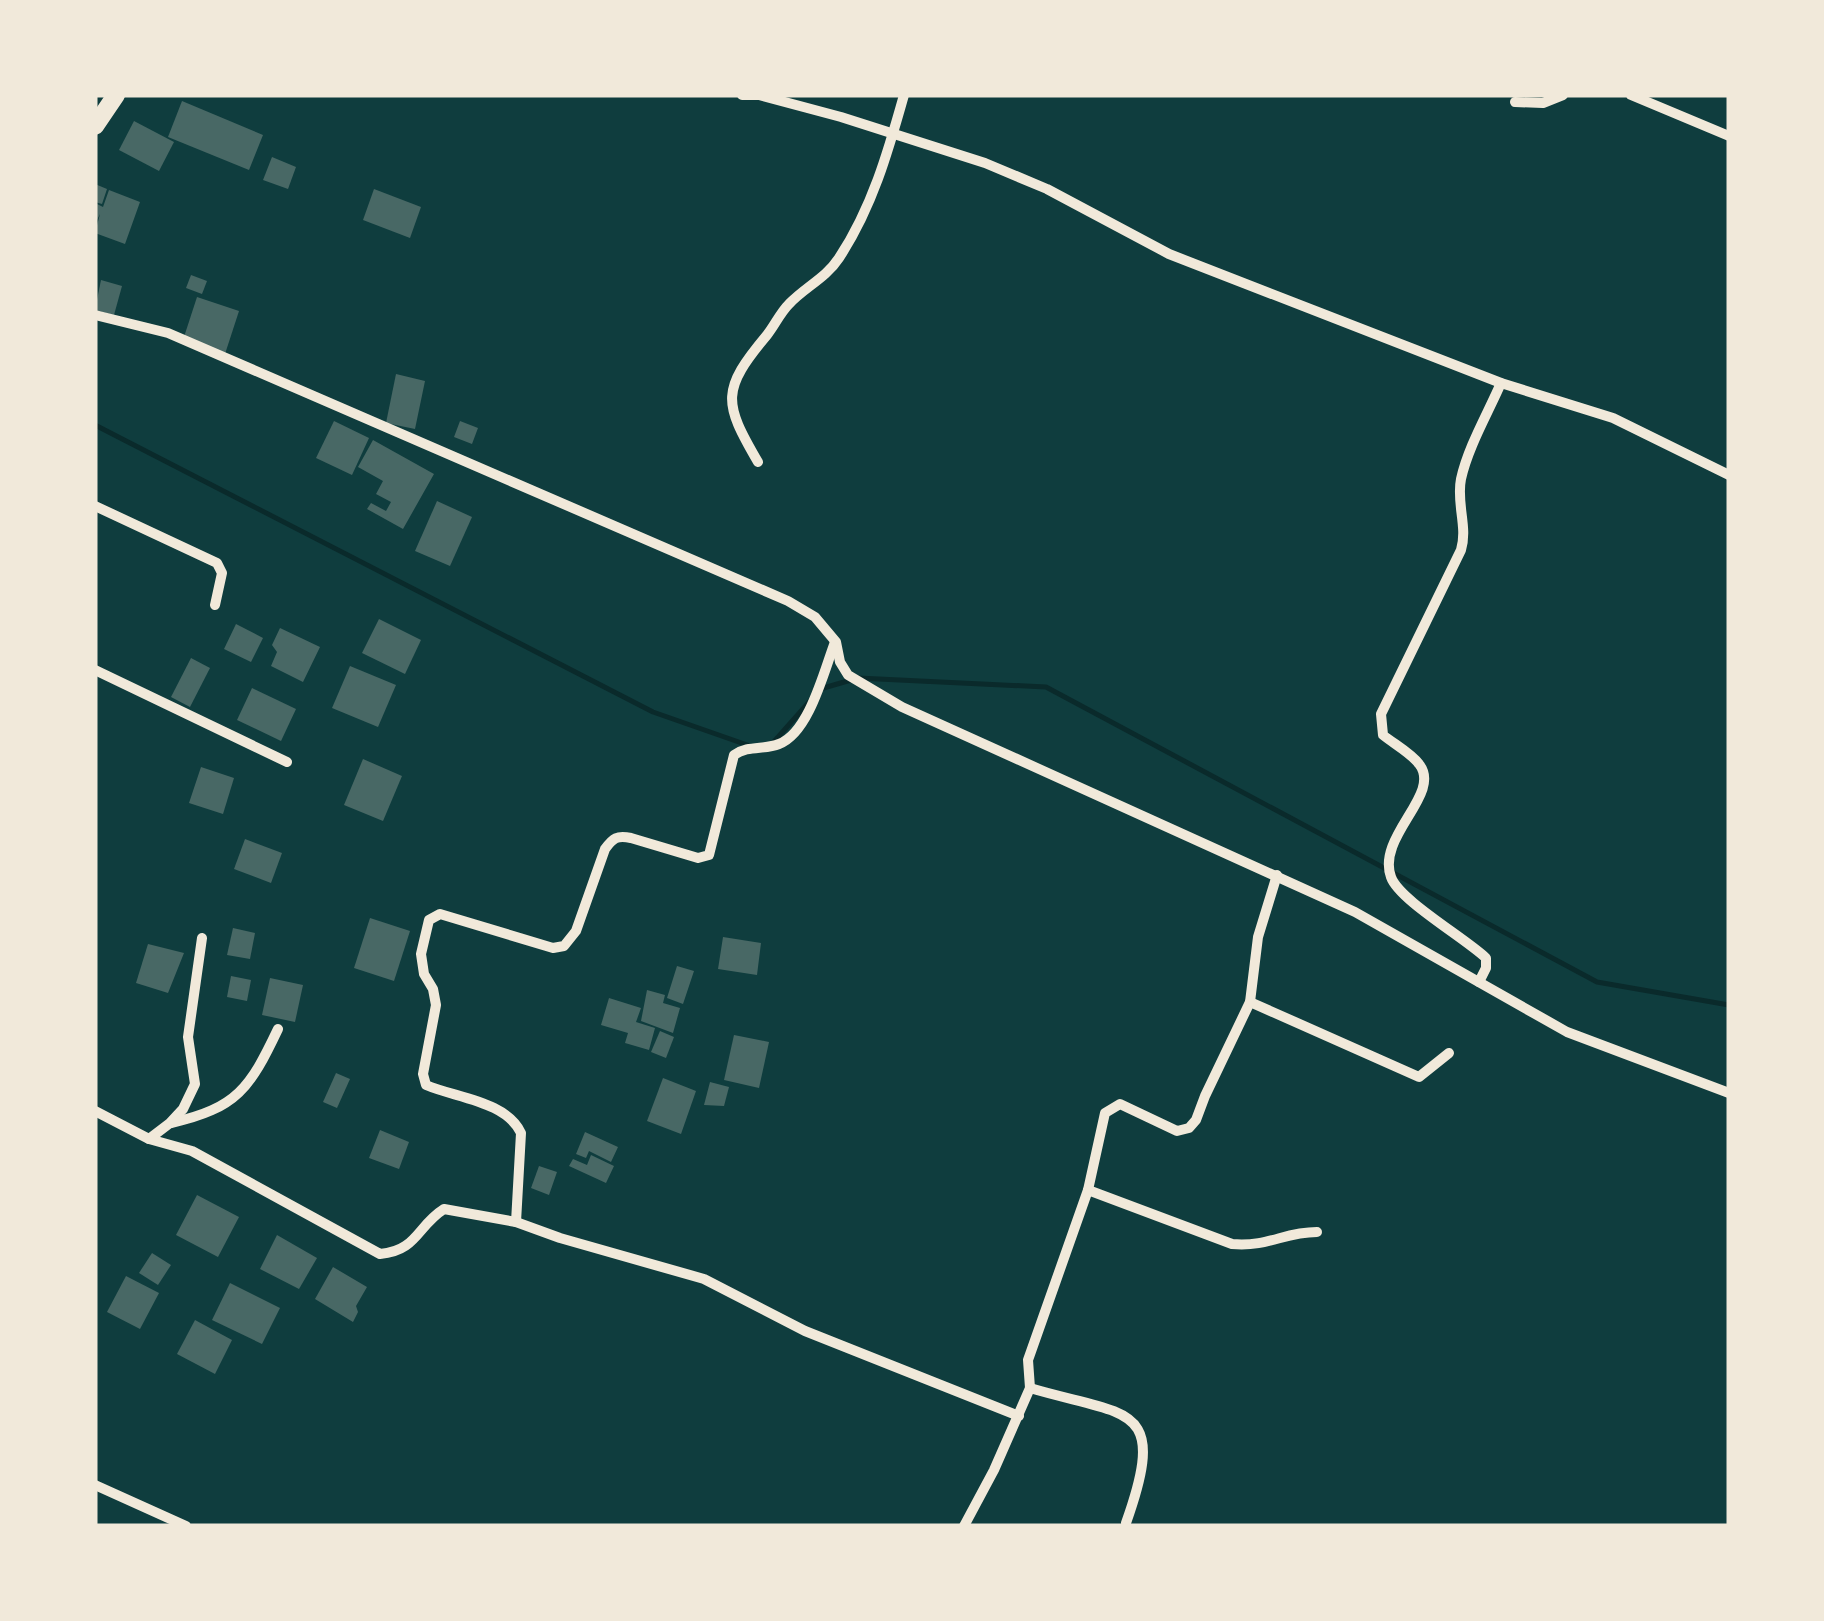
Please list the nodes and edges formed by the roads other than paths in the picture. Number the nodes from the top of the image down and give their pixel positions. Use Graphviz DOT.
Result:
graph roads {
  1 [pos="116,95"];
  2 [pos="742,95"];
  3 [pos="759,95"];
  4 [pos="904,95"];
  5 [pos="1564,95"];
  6 [pos="1631,95"];
  7 [pos="1514,102"];
  8 [pos="95,126"];
  9 [pos="892,136"];
  10 [pos="1729,136"];
  11 [pos="95,315"];
  12 [pos="1501,383"];
  13 [pos="758,462"];
  14 [pos="1729,475"];
  15 [pos="95,506"];
  16 [pos="215,605"];
  17 [pos="836,642"];
  18 [pos="95,670"];
  19 [pos="287,762"];
  20 [pos="1276,875"];
  21 [pos="202,938"];
  22 [pos="1479,982"];
  23 [pos="1250,1002"];
  24 [pos="278,1029"];
  25 [pos="1450,1053"];
  26 [pos="1729,1093"];
  27 [pos="95,1111"];
  28 [pos="170,1124"];
  29 [pos="149,1139"];
  30 [pos="1088,1190"];
  31 [pos="516,1222"];
  32 [pos="1317,1232"];
  33 [pos="1030,1388"];
  34 [pos="1019,1416"];
  35 [pos="95,1486"];
  36 [pos="1126,1524"];
  37 [pos="186,1526"];
  38 [pos="964,1526"];
  1 -- 8 [label="main road"];
  2 -- 3 [label="street"];
  3 -- 9 [label="street"];
  4 -- 9 [label="street"];
  5 -- 7 [label="street"];
  6 -- 10 [label="street"];
  9 -- 12 [label="street"];
  9 -- 13 [label="street"];
  11 -- 17 [label="street"];
  12 -- 14 [label="street"];
  12 -- 22 [label="street"];
  15 -- 16 [label="street"];
  17 -- 20 [label="street"];
  17 -- 31 [label="street"];
  18 -- 19 [label="street"];
  20 -- 22 [label="street"];
  20 -- 23 [label="street"];
  21 -- 28 [label="street"];
  22 -- 26 [label="street"];
  23 -- 25 [label="street"];
  23 -- 30 [label="street"];
  24 -- 28 [label="street"];
  27 -- 29 [label="street"];
  28 -- 29 [label="street"];
  29 -- 31 [label="street"];
  30 -- 32 [label="street"];
  30 -- 33 [label="street"];
  31 -- 34 [label="street"];
  33 -- 34 [label="street"];
  33 -- 36 [label="street"];
  34 -- 38 [label="street"];
  35 -- 37 [label="street"];
}
